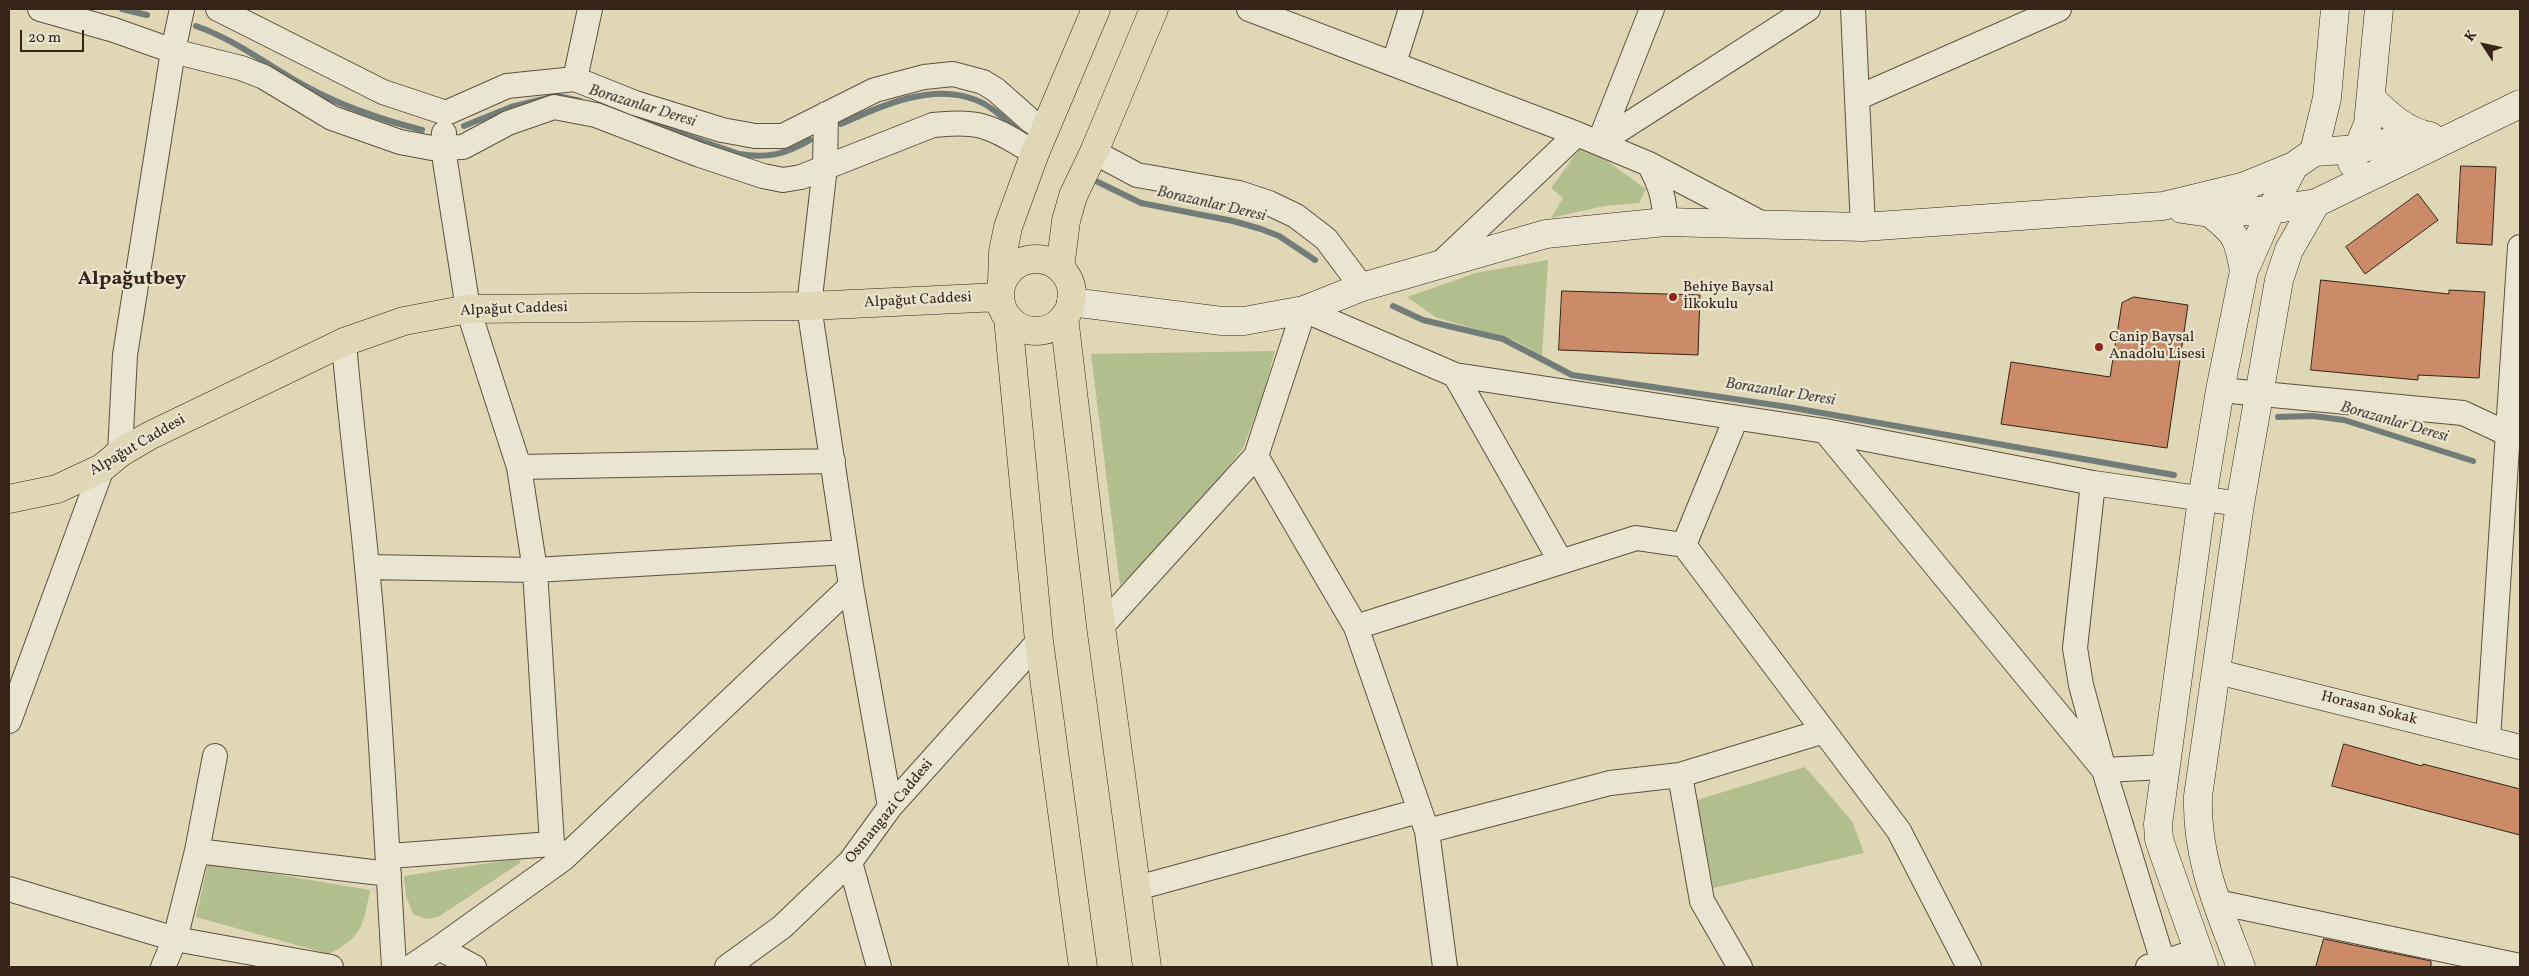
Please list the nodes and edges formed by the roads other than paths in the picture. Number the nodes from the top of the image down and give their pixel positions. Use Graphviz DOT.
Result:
graph roads {
  1 [pos="40,9"];
  2 [pos="182,9"];
  3 [pos="218,9"];
  4 [pos="590,9"];
  5 [pos="1096,9"];
  6 [pos="1154,9"];
  7 [pos="1249,9"];
  8 [pos="1411,9"];
  9 [pos="1652,9"];
  10 [pos="1808,9"];
  11 [pos="1853,9"];
  12 [pos="2059,9"];
  13 [pos="2335,9"];
  14 [pos="2379,9"];
  15 [pos="172,51"];
  16 [pos="1394,62"];
  17 [pos="575,79"];
  18 [pos="1856,98"];
  19 [pos="2372,99"];
  20 [pos="2520,104"];
  21 [pos="446,113"];
  22 [pos="826,114"];
  23 [pos="1577,134"];
  24 [pos="2422,134"];
  25 [pos="2451,139"];
  26 [pos="1040,142"];
  27 [pos="1598,143"];
  28 [pos="444,148"];
  29 [pos="2360,149"];
  30 [pos="1094,152"];
  31 [pos="2304,159"];
  32 [pos="1649,164"];
  33 [pos="825,168"];
  34 [pos="2327,197"];
  35 [pos="2163,206"];
  36 [pos="2271,210"];
  37 [pos="2210,213"];
  38 [pos="1665,222"];
  39 [pos="1761,223"];
  40 [pos="1863,227"];
  41 [pos="2520,247"];
  42 [pos="1441,263"];
  43 [pos="1060,268"];
  44 [pos="2244,271"];
  45 [pos="1362,288"];
  46 [pos="1003,299"];
  47 [pos="809,306"];
  48 [pos="468,309"];
  49 [pos="1068,310"];
  50 [pos="1304,310"];
  51 [pos="344,342"];
  52 [pos="1455,375"];
  53 [pos="2220,390"];
  54 [pos="2258,392"];
  55 [pos="1736,418"];
  56 [pos="1825,431"];
  57 [pos="2514,435"];
  58 [pos="1256,456"];
  59 [pos="111,461"];
  60 [pos="833,461"];
  61 [pos="520,467"];
  62 [pos="2093,483"];
  63 [pos="9,498"];
  64 [pos="2202,499"];
  65 [pos="2240,504"];
  66 [pos="2512,510"];
  67 [pos="1684,545"];
  68 [pos="846,552"];
  69 [pos="1561,562"];
  70 [pos="367,567"];
  71 [pos="535,570"];
  72 [pos="850,586"];
  73 [pos="1101,627"];
  74 [pos="1356,627"];
  75 [pos="1039,641"];
  76 [pos="2218,672"];
  77 [pos="9,721"];
  78 [pos="1824,731"];
  79 [pos="2488,738"];
  80 [pos="2520,746"];
  81 [pos="214,756"];
  82 [pos="2166,766"];
  83 [pos="2104,770"];
  84 [pos="1680,775"];
  85 [pos="890,807"];
  86 [pos="1423,821"];
  87 [pos="197,851"];
  88 [pos="558,851"];
  89 [pos="850,862"];
  90 [pos="389,865"];
  91 [pos="1137,888"];
  92 [pos="9,889"];
  93 [pos="2216,902"];
  94 [pos="175,939"];
  95 [pos="439,948"];
  96 [pos="2201,959"];
  97 [pos="2156,965"];
  98 [pos="2520,966"];
  99 [pos="163,967"];
  100 [pos="331,967"];
  101 [pos="394,967"];
  102 [pos="411,967"];
  103 [pos="474,967"];
  104 [pos="727,967"];
  105 [pos="879,967"];
  106 [pos="1083,967"];
  107 [pos="1147,967"];
  108 [pos="1445,967"];
  109 [pos="1740,967"];
  110 [pos="1969,967"];
  111 [pos="2241,967"];
  1 -- 15 [label="street"];
  2 -- 15 [label="street"];
  3 -- 21 [label="street"];
  4 -- 17 [label="street"];
  5 -- 26 [label="main road"];
  6 -- 30 [label="main road"];
  7 -- 16 [label="street"];
  8 -- 16 [label="street"];
  9 -- 27 [label="street"];
  10 -- 27 [label="street"];
  11 -- 18 [label="street"];
  12 -- 18 [label="street"];
  13 -- 31 [label="main road"];
  14 -- 19 [label="main road"];
  15 -- 28 [label="street"];
  15 -- 59 [label="street"];
  16 -- 23 [label="street"];
  17 -- 21 [label="street"];
  17 -- 22 [label="street"];
  18 -- 40 [label="street"];
  19 -- 24 [label="main road"];
  19 -- 29 [label="main road"];
  20 -- 25 [label="main road"];
  21 -- 28 [label="street"];
  22 -- 26 [label="street"];
  22 -- 33 [label="street"];
  23 -- 27 [label="street"];
  23 -- 42 [label="street"];
  24 -- 25 [label="main road"];
  24 -- 29 [label="main road"];
  25 -- 34 [label="main road"];
  26 -- 33 [label="street"];
  26 -- 46 [label="main road"];
  27 -- 32 [label="street"];
  28 -- 33 [label="street"];
  28 -- 48 [label="street"];
  29 -- 31 [label="main road"];
  29 -- 34 [label="main road"];
  30 -- 43 [label="main road"];
  30 -- 45 [label="street"];
  31 -- 35 [label="main road"];
  31 -- 36 [label="main road"];
  32 -- 38 [label="street"];
  32 -- 39 [label="street"];
  33 -- 47 [label="street"];
  34 -- 36 [label="main road"];
  34 -- 54 [label="main road"];
  35 -- 37 [label="main road"];
  35 -- 40 [label="main road"];
  36 -- 37 [label="main road"];
  36 -- 44 [label="main road"];
  37 -- 44 [label="main road"];
  38 -- 39 [label="main road"];
  38 -- 42 [label="main road"];
  39 -- 40 [label="main road"];
  41 -- 57 [label="street"];
  42 -- 45 [label="main road"];
  43 -- 46 [label="main road"];
  43 -- 49 [label="main road"];
  44 -- 53 [label="main road"];
  45 -- 50 [label="main road"];
  46 -- 47 [label="main road, Alpağut Caddesi"];
  46 -- 49 [label="main road"];
  46 -- 75 [label="main road"];
  47 -- 48 [label="main road, Alpağut Caddesi"];
  47 -- 60 [label="street"];
  48 -- 51 [label="main road, Alpağut Caddesi"];
  48 -- 61 [label="street"];
  49 -- 50 [label="main road"];
  49 -- 73 [label="main road"];
  50 -- 52 [label="street"];
  50 -- 58 [label="street"];
  51 -- 59 [label="main road, Alpağut Caddesi"];
  51 -- 70 [label="street"];
  52 -- 55 [label="street"];
  52 -- 69 [label="street"];
  53 -- 54 [label="street"];
  53 -- 64 [label="main road"];
  54 -- 57 [label="street"];
  54 -- 65 [label="main road"];
  55 -- 56 [label="street"];
  55 -- 67 [label="street"];
  56 -- 62 [label="street"];
  56 -- 83 [label="street"];
  57 -- 66 [label="street"];
  58 -- 73 [label="street"];
  58 -- 74 [label="street"];
  59 -- 63 [label="main road, Alpağut Caddesi"];
  59 -- 77 [label="street"];
  60 -- 61 [label="street"];
  60 -- 68 [label="street"];
  61 -- 71 [label="street"];
  62 -- 64 [label="street"];
  62 -- 83 [label="street"];
  64 -- 65 [label="street"];
  64 -- 82 [label="main road"];
  65 -- 76 [label="main road"];
  66 -- 79 [label="street"];
  67 -- 69 [label="street"];
  67 -- 78 [label="street"];
  68 -- 71 [label="street"];
  68 -- 72 [label="street"];
  69 -- 74 [label="street"];
  70 -- 71 [label="street"];
  70 -- 90 [label="street"];
  71 -- 88 [label="street"];
  72 -- 85 [label="street"];
  72 -- 88 [label="street"];
  73 -- 91 [label="main road"];
  74 -- 86 [label="street"];
  75 -- 85 [label="street, Osmangazi Caddesi"];
  75 -- 106 [label="main road"];
  76 -- 79 [label="street, Horasan Sokak"];
  76 -- 93 [label="main road"];
  78 -- 84 [label="street"];
  78 -- 110 [label="street"];
  79 -- 80 [label="street, Horasan Sokak"];
  81 -- 87 [label="street"];
  82 -- 83 [label="street"];
  82 -- 96 [label="main road"];
  83 -- 97 [label="street"];
  84 -- 86 [label="street"];
  84 -- 109 [label="street"];
  85 -- 89 [label="street, Osmangazi Caddesi"];
  86 -- 91 [label="street"];
  86 -- 108 [label="street"];
  87 -- 90 [label="street"];
  87 -- 94 [label="street"];
  88 -- 90 [label="street"];
  88 -- 95 [label="street"];
  89 -- 104 [label="street, Osmangazi Caddesi"];
  89 -- 105 [label="street"];
  90 -- 101 [label="street"];
  91 -- 107 [label="main road"];
  92 -- 94 [label="street"];
  93 -- 98 [label="street"];
  93 -- 111 [label="main road"];
  94 -- 99 [label="street"];
  94 -- 100 [label="street"];
  95 -- 102 [label="street"];
  95 -- 103 [label="street"];
  96 -- 97 [label="street"];
}
